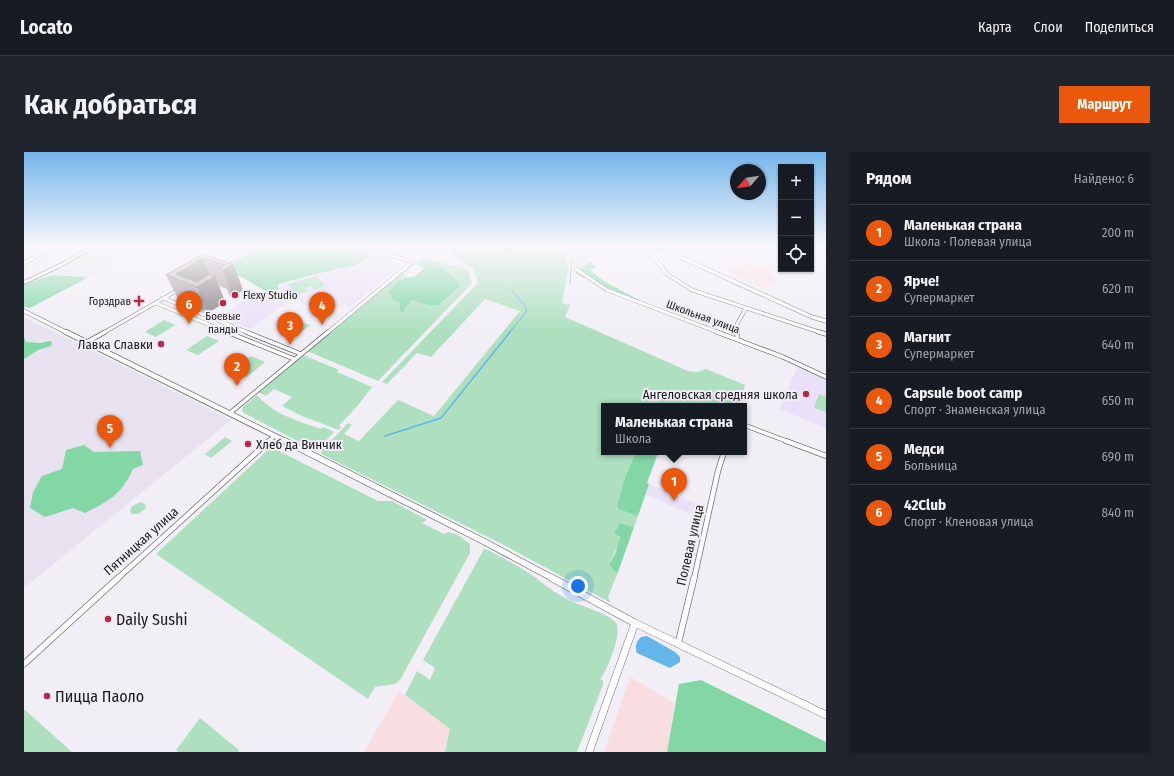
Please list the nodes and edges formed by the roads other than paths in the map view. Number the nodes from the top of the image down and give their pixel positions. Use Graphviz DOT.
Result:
graph roads {
  1 [pos="38,274"];
  2 [pos="41,274"];
  3 [pos="399,274"];
  4 [pos="583,274"];
  5 [pos="667,274"];
  6 [pos="718,274"];
  7 [pos="24,281"];
  8 [pos="179,289"];
  9 [pos="163,298"];
  10 [pos="156,303"];
  11 [pos="746,308"];
  12 [pos="24,311"];
  13 [pos="826,321"];
  14 [pos="826,334"];
  15 [pos="737,339"];
  16 [pos="87,342"];
  17 [pos="301,354"];
  18 [pos="294,359"];
  19 [pos="826,378"];
  20 [pos="230,413"];
  21 [pos="747,426"];
  22 [pos="274,436"];
  23 [pos="723,455"];
  24 [pos="826,456"];
  25 [pos="635,623"];
  26 [pos="678,644"];
  27 [pos="24,664"];
  28 [pos="826,715"];
  29 [pos="589,752"];
  1 -- 7 [label="main road"];
  2 -- 7 [label="main road"];
  3 -- 17 [label="street"];
  4 -- 15 [label="street, Школьная улица"];
  5 -- 11 [label="street"];
  6 -- 13 [label="street"];
  8 -- 9 [label="street"];
  9 -- 10 [label="street"];
  9 -- 17 [label="street"];
  10 -- 16 [label="street"];
  10 -- 18 [label="street"];
  11 -- 14 [label="street"];
  11 -- 15 [label="street"];
  12 -- 16 [label="street"];
  15 -- 19 [label="street, Школьная улица"];
  16 -- 20 [label="street"];
  17 -- 18 [label="street"];
  18 -- 20 [label="street"];
  20 -- 22 [label="street"];
  21 -- 24 [label="street"];
  22 -- 25 [label="street"];
  22 -- 27 [label="street, Пятницкая улица"];
  23 -- 26 [label="street, Полевая улица"];
  25 -- 26 [label="street"];
  25 -- 29 [label="street"];
  26 -- 28 [label="street"];
}
